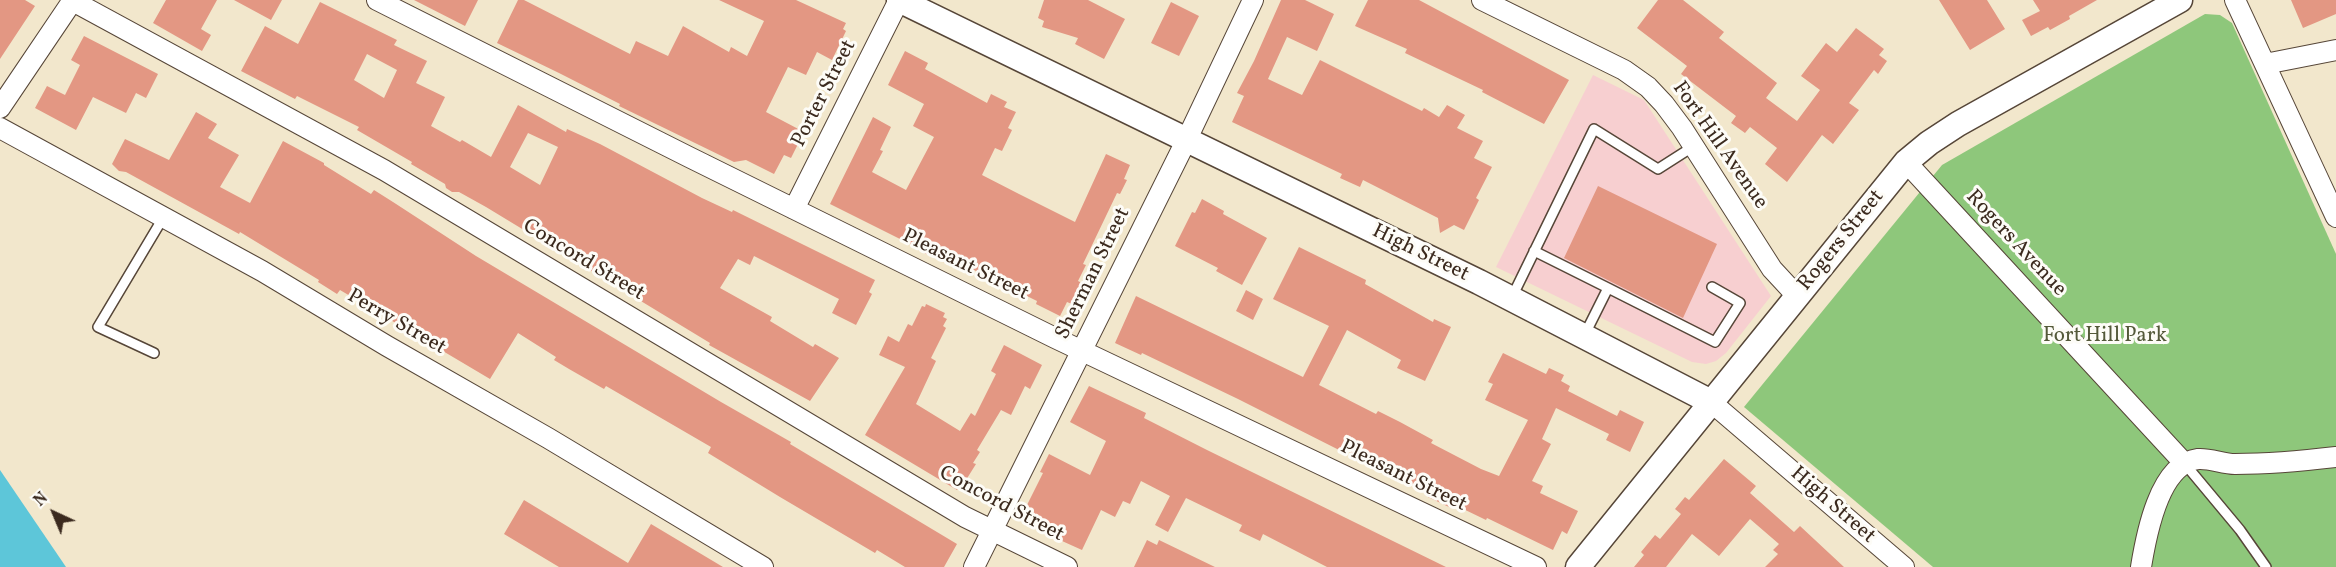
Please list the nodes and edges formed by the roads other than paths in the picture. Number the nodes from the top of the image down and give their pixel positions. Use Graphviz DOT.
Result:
graph roads {
  1 [pos="72,0"];
  2 [pos="377,0"];
  3 [pos="899,0"];
  4 [pos="1253,0"];
  5 [pos="2180,0"];
  6 [pos="2235,0"];
  7 [pos="1490,2"];
  8 [pos="2336,50"];
  9 [pos="2265,64"];
  10 [pos="0,108"];
  11 [pos="0,128"];
  12 [pos="1186,141"];
  13 [pos="1694,146"];
  14 [pos="1906,162"];
  15 [pos="794,209"];
  16 [pos="2336,217"];
  17 [pos="163,218"];
  18 [pos="1534,251"];
  19 [pos="1712,287"];
  20 [pos="1608,288"];
  21 [pos="1797,296"];
  22 [pos="1511,299"];
  23 [pos="1584,336"];
  24 [pos="1083,351"];
  25 [pos="154,353"];
  26 [pos="1711,402"];
  27 [pos="2336,457"];
  28 [pos="2185,464"];
  29 [pos="992,530"];
  30 [pos="763,567"];
  31 [pos="974,567"];
  32 [pos="1067,567"];
  33 [pos="1536,567"];
  34 [pos="1578,567"];
  35 [pos="1904,567"];
  36 [pos="2141,567"];
  37 [pos="2266,567"];
  1 -- 10 [label="street"];
  1 -- 29 [label="street, Concord Street"];
  2 -- 15 [label="street, Pleasant Street"];
  3 -- 12 [label="street, High Street"];
  3 -- 15 [label="street, Porter Street"];
  4 -- 12 [label="street, Sherman Street"];
  5 -- 14 [label="street, Rogers Street"];
  6 -- 9 [label="street"];
  7 -- 13 [label="street, Fort Hill Avenue"];
  8 -- 9 [label="street"];
  9 -- 16 [label="street"];
  11 -- 17 [label="street, Perry Street"];
  12 -- 22 [label="street, High Street"];
  12 -- 24 [label="street, Sherman Street"];
  13 -- 18 [label="lane"];
  13 -- 21 [label="street, Fort Hill Avenue"];
  14 -- 21 [label="street, Rogers Street"];
  14 -- 28 [label="street, Rogers Avenue"];
  15 -- 24 [label="street, Pleasant Street"];
  17 -- 25 [label="lane"];
  17 -- 30 [label="street, Perry Street"];
  18 -- 20 [label="lane"];
  18 -- 22 [label="lane"];
  19 -- 20 [label="lane"];
  20 -- 23 [label="lane"];
  21 -- 26 [label="street, Rogers Street"];
  22 -- 23 [label="street, High Street"];
  23 -- 26 [label="street, High Street"];
  24 -- 29 [label="street, Sherman Street"];
  24 -- 33 [label="street, Pleasant Street"];
  26 -- 34 [label="street, Rogers Street"];
  26 -- 35 [label="street, High Street"];
  27 -- 28 [label="street"];
  28 -- 36 [label="street"];
  28 -- 37 [label="lane"];
  29 -- 31 [label="street, Sherman Street"];
  29 -- 32 [label="street, Concord Street"];
}
